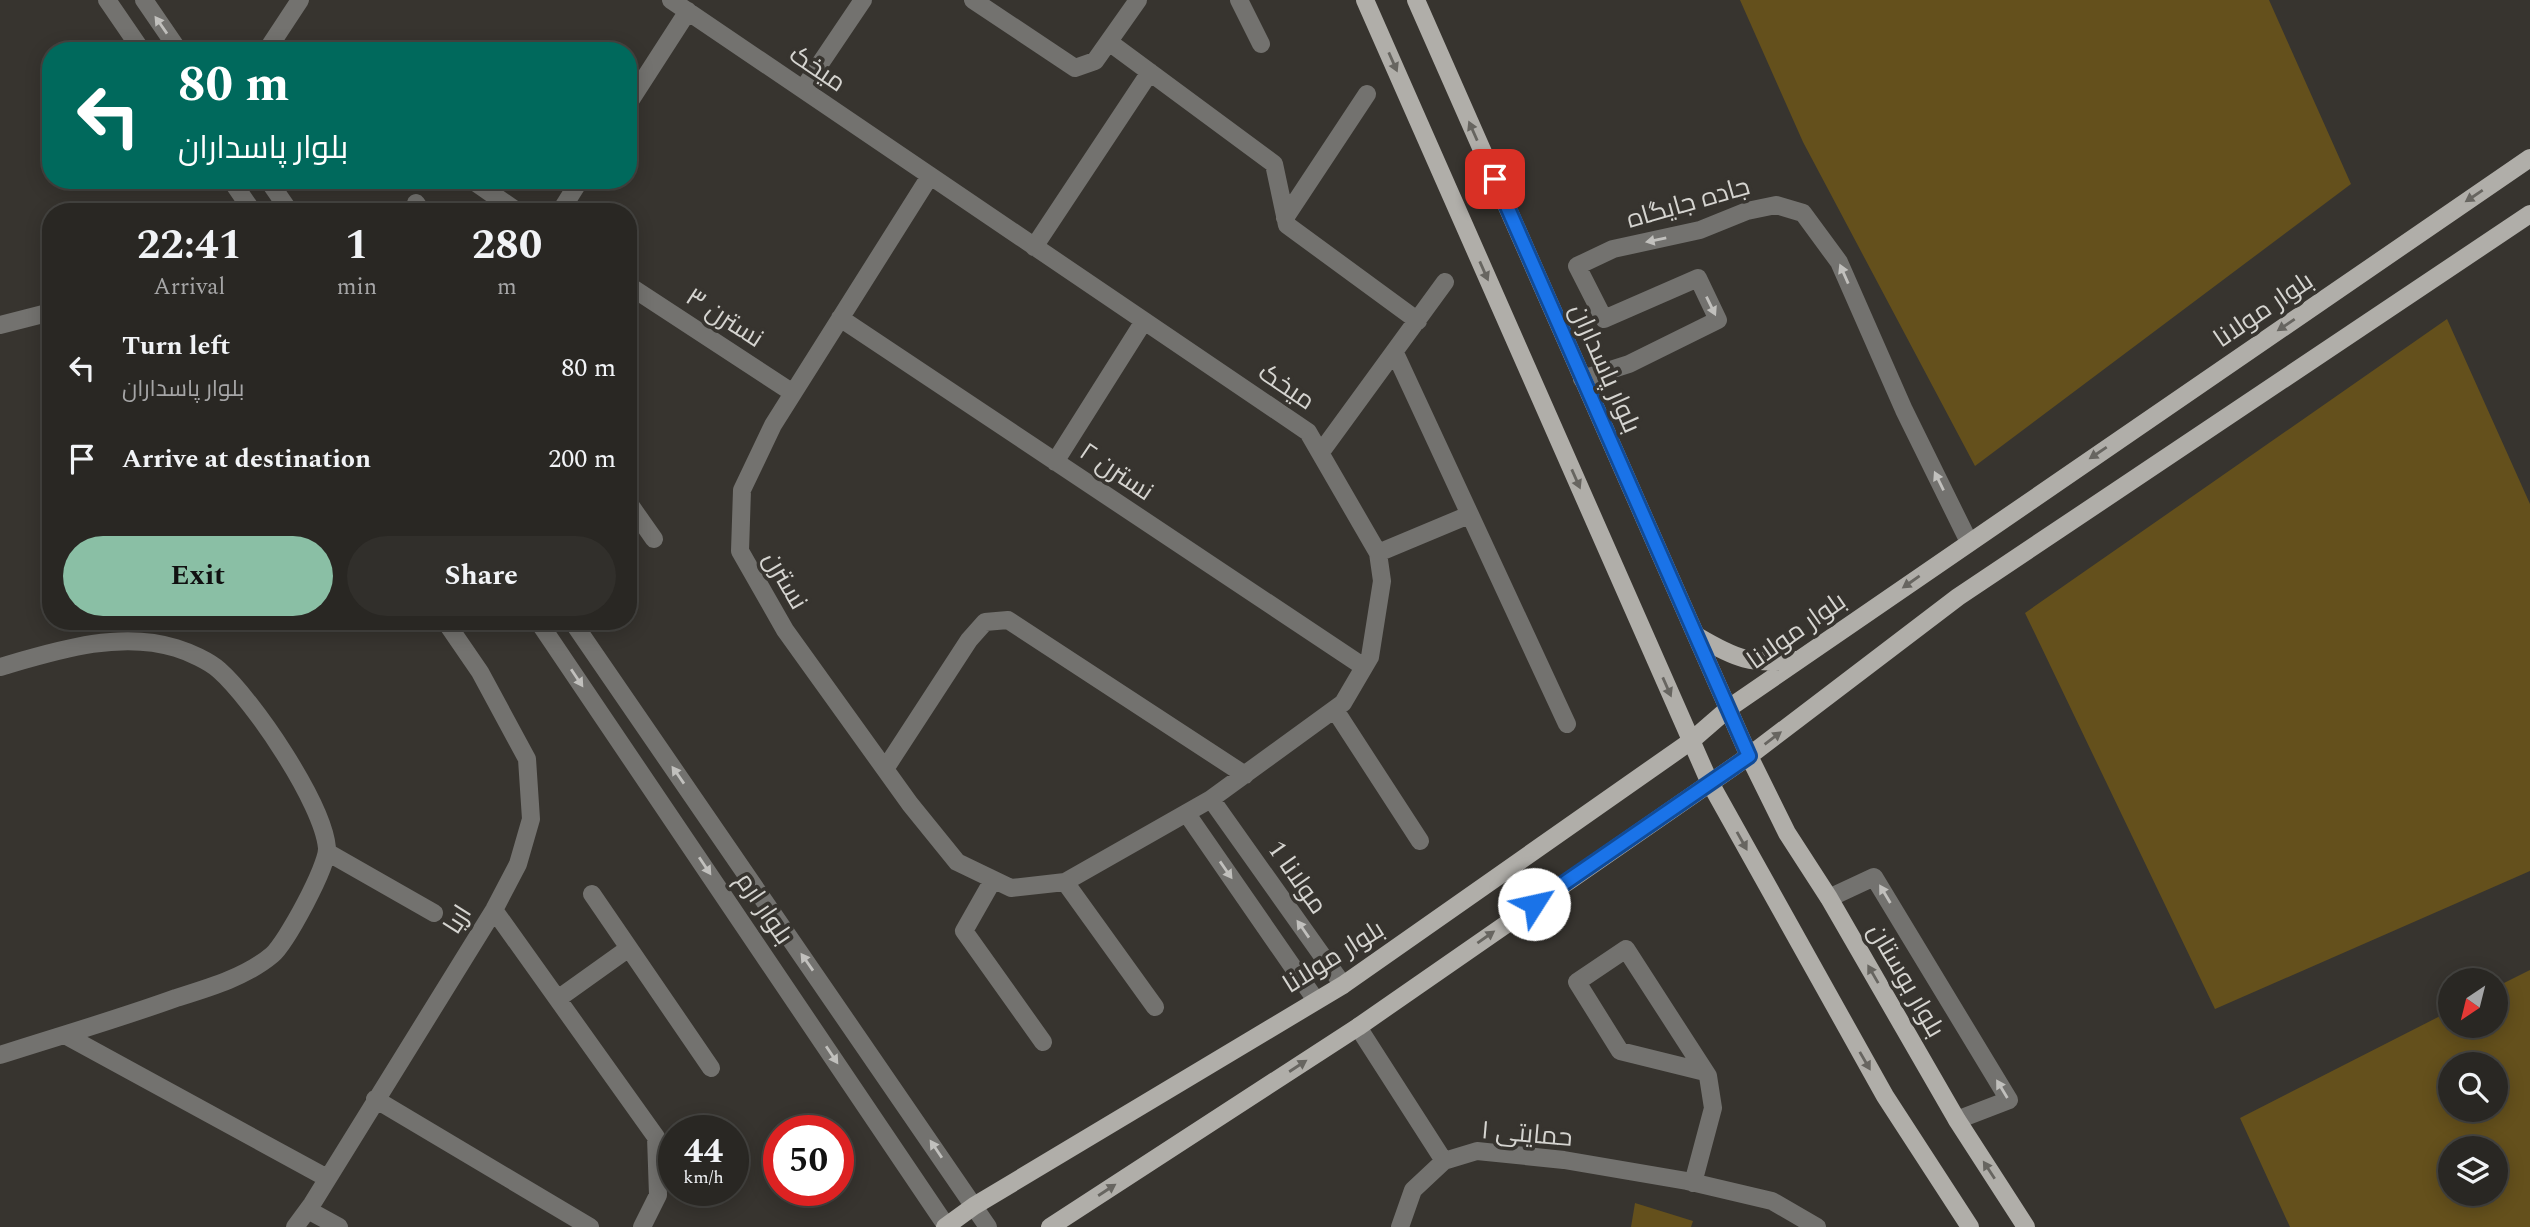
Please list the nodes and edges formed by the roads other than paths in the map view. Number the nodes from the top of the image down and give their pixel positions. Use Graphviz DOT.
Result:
graph roads {
  1 [pos="107,0"];
  2 [pos="144,0"];
  3 [pos="300,0"];
  4 [pos="671,0"];
  5 [pos="863,0"];
  6 [pos="973,0"];
  7 [pos="1138,0"];
  8 [pos="1239,0"];
  9 [pos="1365,0"];
  10 [pos="1416,0"];
  11 [pos="688,11"];
  12 [pos="136,42"];
  13 [pos="173,42"];
  14 [pos="275,42"];
  15 [pos="1109,42"];
  16 [pos="1261,44"];
  17 [pos="1150,72"];
  18 [pos="803,89"];
  19 [pos="637,90"];
  20 [pos="1367,94"];
  21 [pos="2530,158"];
  22 [pos="930,176"];
  23 [pos="485,189"];
  24 [pos="505,203"];
  25 [pos="2530,214"];
  26 [pos="1285,218"];
  27 [pos="1034,247"];
  28 [pos="1446,282"];
  29 [pos="637,291"];
  30 [pos="42,314"];
  31 [pos="840,318"];
  32 [pos="1144,321"];
  33 [pos="1418,321"];
  34 [pos="0,325"];
  35 [pos="1395,354"];
  36 [pos="1582,379"];
  37 [pos="793,393"];
  38 [pos="1321,452"];
  39 [pos="1055,462"];
  40 [pos="1469,514"];
  41 [pos="637,515"];
  42 [pos="654,539"];
  43 [pos="1969,542"];
  44 [pos="1378,553"];
  45 [pos="451,630"];
  46 [pos="544,630"];
  47 [pos="578,630"];
  48 [pos="1697,636"];
  49 [pos="1799,660"];
  50 [pos="0,667"];
  51 [pos="1364,667"];
  52 [pos="1729,708"];
  53 [pos="1335,710"];
  54 [pos="1567,724"];
  55 [pos="1691,741"];
  56 [pos="1749,756"];
  57 [pos="885,769"];
  58 [pos="1245,775"];
  59 [pos="1709,781"];
  60 [pos="1211,799"];
  61 [pos="1187,814"];
  62 [pos="1420,841"];
  63 [pos="327,852"];
  64 [pos="993,880"];
  65 [pos="1065,882"];
  66 [pos="1011,888"];
  67 [pos="592,894"];
  68 [pos="1829,898"];
  69 [pos="494,910"];
  70 [pos="434,913"];
  71 [pos="629,948"];
  72 [pos="1343,985"];
  73 [pos="559,998"];
  74 [pos="1315,999"];
  75 [pos="1155,1007"];
  76 [pos="1358,1027"];
  77 [pos="65,1034"];
  78 [pos="1043,1042"];
  79 [pos="0,1055"];
  80 [pos="711,1069"];
  81 [pos="1705,1072"];
  82 [pos="375,1098"];
  83 [pos="1957,1120"];
  84 [pos="1444,1161"];
  85 [pos="327,1178"];
  86 [pos="1690,1182"];
  87 [pos="974,1206"];
  88 [pos="308,1210"];
  89 [pos="295,1227"];
  90 [pos="339,1227"];
  91 [pos="590,1227"];
  92 [pos="642,1227"];
  93 [pos="946,1227"];
  94 [pos="988,1227"];
  95 [pos="1050,1227"];
  96 [pos="1400,1227"];
  97 [pos="1817,1227"];
  98 [pos="1970,1227"];
  99 [pos="2026,1227"];
  1 -- 12 [label="street"];
  13 -- 2 [label="street, one-way"];
  3 -- 14 [label="street"];
  4 -- 11 [label="street, میخک"];
  5 -- 18 [label="street"];
  6 -- 15 [label="street"];
  7 -- 15 [label="street"];
  8 -- 16 [label="street"];
  9 -- 55 [label="main road, one-way"];
  36 -- 10 [label="main road, بلوار پاسداران, one-way"];
  11 -- 18 [label="street, میخک"];
  11 -- 19 [label="street"];
  15 -- 17 [label="street"];
  17 -- 26 [label="street"];
  17 -- 27 [label="street"];
  18 -- 22 [label="street, میخک"];
  20 -- 26 [label="street"];
  21 -- 43 [label="main road, بلوار مولانا, one-way"];
  22 -- 27 [label="street, میخک"];
  22 -- 31 [label="street, نسترن"];
  23 -- 24 [label="street"];
  56 -- 25 [label="main road, one-way"];
  26 -- 33 [label="street"];
  27 -- 32 [label="street, میخک"];
  28 -- 33 [label="street"];
  29 -- 37 [label="street, نسترن ۳"];
  30 -- 34 [label="street"];
  31 -- 37 [label="street, نسترن"];
  31 -- 39 [label="street, نسترن ۲"];
  32 -- 38 [label="street, میخک"];
  32 -- 39 [label="street"];
  33 -- 35 [label="street"];
  35 -- 38 [label="street"];
  35 -- 40 [label="street"];
  43 -- 36 [label="street, جاده جایگاه, one-way"];
  36 -- 48 [label="main road, بلوار پاسداران"];
  37 -- 57 [label="street, نسترن"];
  38 -- 44 [label="street, میخک"];
  39 -- 51 [label="street, نسترن ۲"];
  40 -- 44 [label="street"];
  40 -- 54 [label="street"];
  41 -- 42 [label="street"];
  43 -- 49 [label="main road, بلوار مولانا, one-way"];
  44 -- 51 [label="street, میخک"];
  45 -- 69 [label="street, اریا"];
  46 -- 93 [label="street, بلوار ارم, one-way"];
  87 -- 47 [label="street, بلوار ارم, one-way"];
  48 -- 49 [label="main road"];
  48 -- 52 [label="main road, بلوار پاسداران"];
  49 -- 52 [label="main road, بلوار مولانا"];
  50 -- 63 [label="street"];
  51 -- 53 [label="street, میخک"];
  52 -- 55 [label="main road, بلوار مولانا"];
  52 -- 56 [label="main road, بلوار پاسداران"];
  53 -- 58 [label="street, میخک"];
  53 -- 62 [label="street"];
  55 -- 59 [label="main road"];
  55 -- 72 [label="main road, بلوار مولانا"];
  56 -- 59 [label="main road"];
  56 -- 68 [label="main road, بلوار بوستان"];
  57 -- 58 [label="street"];
  57 -- 64 [label="street, نسترن"];
  58 -- 60 [label="street, میخک"];
  76 -- 59 [label="main road, one-way"];
  59 -- 98 [label="main road, one-way"];
  60 -- 61 [label="street, میخک"];
  72 -- 60 [label="street, مولانا 1, one-way"];
  61 -- 65 [label="street, میخک"];
  61 -- 74 [label="street, one-way"];
  63 -- 70 [label="street"];
  63 -- 77 [label="street"];
  64 -- 66 [label="street, نسترن"];
  64 -- 78 [label="street"];
  65 -- 66 [label="street, میخک"];
  65 -- 75 [label="street"];
  67 -- 71 [label="street"];
  83 -- 68 [label="main road, بلوار بوستان, one-way"];
  83 -- 68 [label="street, one-way"];
  69 -- 73 [label="street"];
  69 -- 82 [label="street, اریا"];
  71 -- 73 [label="street"];
  71 -- 80 [label="street"];
  72 -- 74 [label="main road, بلوار مولانا"];
  73 -- 92 [label="street"];
  74 -- 87 [label="main road, بلوار مولانا"];
  76 -- 84 [label="street"];
  95 -- 76 [label="main road, one-way"];
  77 -- 79 [label="street"];
  77 -- 85 [label="street"];
  81 -- 81 [label="street"];
  81 -- 86 [label="street"];
  82 -- 85 [label="street, اریا"];
  82 -- 91 [label="street"];
  99 -- 83 [label="main road, بلوار بوستان, one-way"];
  84 -- 86 [label="street, حمایتی ۱"];
  84 -- 96 [label="street, حمایتی ۱"];
  85 -- 88 [label="street, اریا"];
  86 -- 97 [label="street, حمایتی ۱"];
  87 -- 93 [label="main road, بلوار مولانا"];
  87 -- 94 [label="street, بلوار ارم"];
  88 -- 89 [label="street, اریا"];
  88 -- 90 [label="street"];
}
